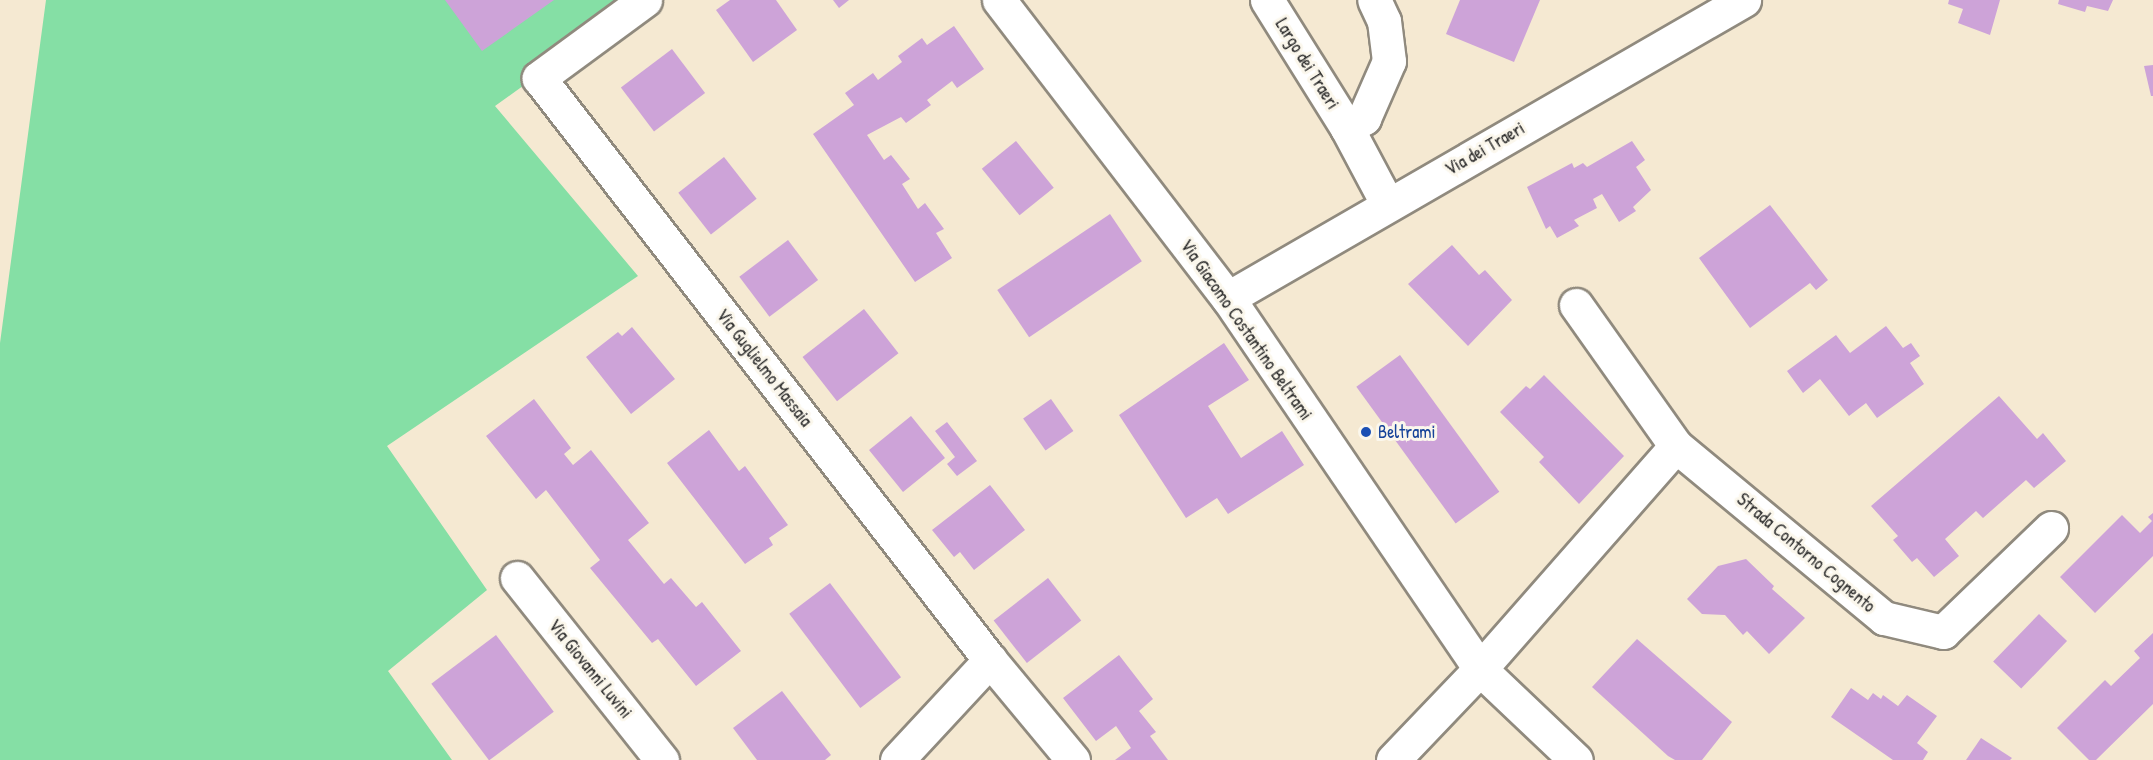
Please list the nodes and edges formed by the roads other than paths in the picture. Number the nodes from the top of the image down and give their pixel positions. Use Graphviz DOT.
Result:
graph roads {
  1 [pos="645,0"];
  2 [pos="999,0"];
  3 [pos="1267,0"];
  4 [pos="1374,0"];
  5 [pos="1744,0"];
  6 [pos="1347,128"];
  7 [pos="1388,205"];
  8 [pos="1228,298"];
  9 [pos="1576,304"];
  10 [pos="1676,446"];
  11 [pos="2051,528"];
  12 [pos="517,578"];
  13 [pos="990,660"];
  14 [pos="1480,669"];
  15 [pos="662,760"];
  16 [pos="897,760"];
  17 [pos="1073,760"];
  18 [pos="1393,760"];
  19 [pos="1576,760"];
  1 -- 13 [label="street, Via Guglielmo Massaia"];
  2 -- 8 [label="street, Via Giacomo Costantino Beltrami"];
  3 -- 6 [label="street, Largo dei Traeri"];
  4 -- 6 [label="street, Largo dei Traeri"];
  5 -- 7 [label="street, Via dei Traeri"];
  6 -- 7 [label="street, Largo dei Traeri"];
  7 -- 8 [label="street, Via dei Traeri"];
  8 -- 14 [label="street, Via Giacomo Costantino Beltrami"];
  9 -- 10 [label="street, Strada Contorno Cognento"];
  10 -- 11 [label="street, Strada Contorno Cognento"];
  10 -- 14 [label="street"];
  12 -- 15 [label="street, Via Giovanni Luvini"];
  13 -- 16 [label="street"];
  13 -- 17 [label="street, Via Guglielmo Massaia"];
  14 -- 18 [label="street"];
  14 -- 19 [label="street"];
}
